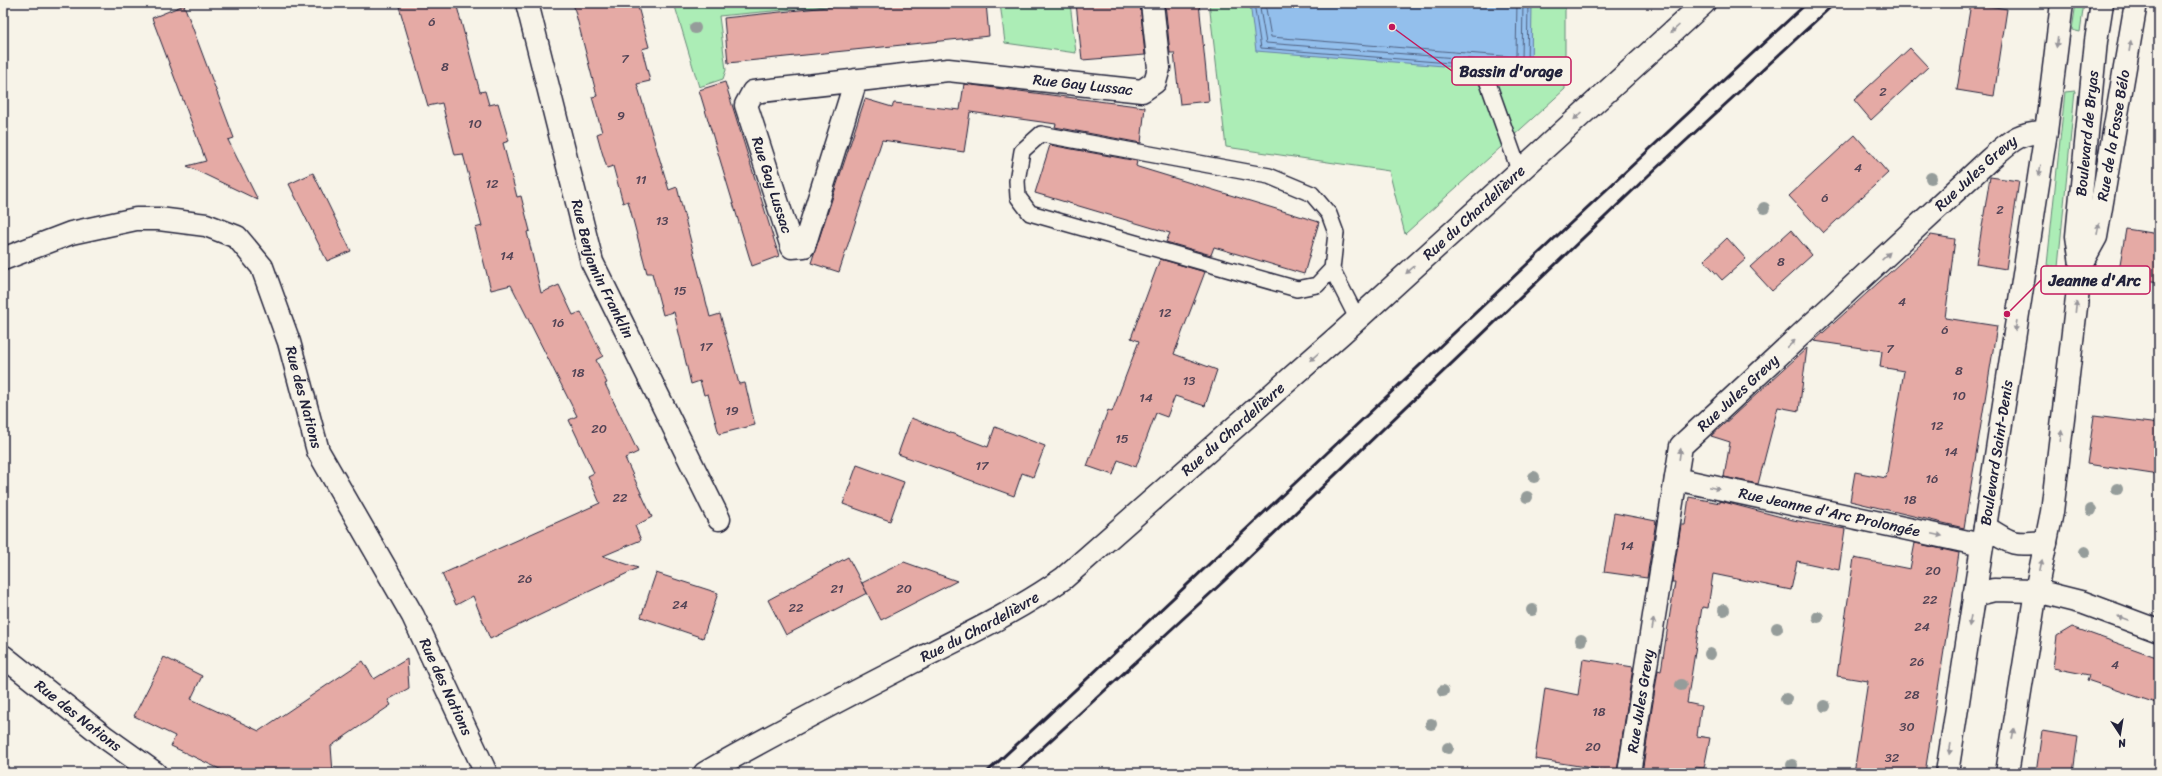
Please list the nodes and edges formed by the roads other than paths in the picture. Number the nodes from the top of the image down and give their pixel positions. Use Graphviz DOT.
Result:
graph roads {
  1 [pos="527,3"];
  2 [pos="1152,3"];
  3 [pos="1704,3"];
  4 [pos="2062,3"];
  5 [pos="2102,3"];
  6 [pos="2136,3"];
  7 [pos="856,80"];
  8 [pos="1487,80"];
  9 [pos="2046,132"];
  10 [pos="1519,170"];
  11 [pos="3,259"];
  12 [pos="2081,264"];
  13 [pos="1332,269"];
  14 [pos="1357,318"];
  15 [pos="1676,480"];
  16 [pos="719,519"];
  17 [pos="1984,536"];
  18 [pos="2046,542"];
  19 [pos="2036,591"];
  20 [pos="1974,595"];
  21 [pos="2159,631"];
  22 [pos="3,656"];
  23 [pos="155,773"];
  24 [pos="486,773"];
  25 [pos="705,773"];
  26 [pos="1629,773"];
  27 [pos="1947,773"];
  28 [pos="2007,773"];
  1 -- 16 [label="street, Rue Benjamin Franklin"];
  2 -- 7 [label="street, Rue Gay Lussac"];
  3 -- 10 [label="street, Rue du Chardelièvre, one-way"];
  4 -- 9 [label="street, one-way"];
  5 -- 12 [label="street, Boulevard de Bryas"];
  12 -- 6 [label="street, Rue de la Fosse Bélo, one-way"];
  7 -- 7 [label="street, Rue Gay Lussac"];
  8 -- 10 [label="lane"];
  15 -- 9 [label="street, Rue Jules Grevy, one-way"];
  9 -- 17 [label="street, Boulevard Saint-Denis, one-way"];
  10 -- 14 [label="street, Rue du Chardelièvre, one-way"];
  11 -- 24 [label="street, Rue des Nations"];
  18 -- 12 [label="street, one-way"];
  13 -- 13 [label="lane"];
  13 -- 14 [label="lane"];
  14 -- 25 [label="street, Rue du Chardelièvre, one-way"];
  15 -- 17 [label="street, Rue Jeanne d'Arc Prolongée, one-way"];
  26 -- 15 [label="street, Rue Jules Grevy, one-way"];
  17 -- 18 [label="street"];
  17 -- 20 [label="street, Boulevard Saint-Denis"];
  19 -- 18 [label="street, one-way"];
  19 -- 20 [label="street"];
  21 -- 19 [label="street, one-way"];
  28 -- 19 [label="street, one-way"];
  20 -- 27 [label="street, Boulevard Saint-Denis, one-way"];
  22 -- 23 [label="street, Rue des Nations"];
}
